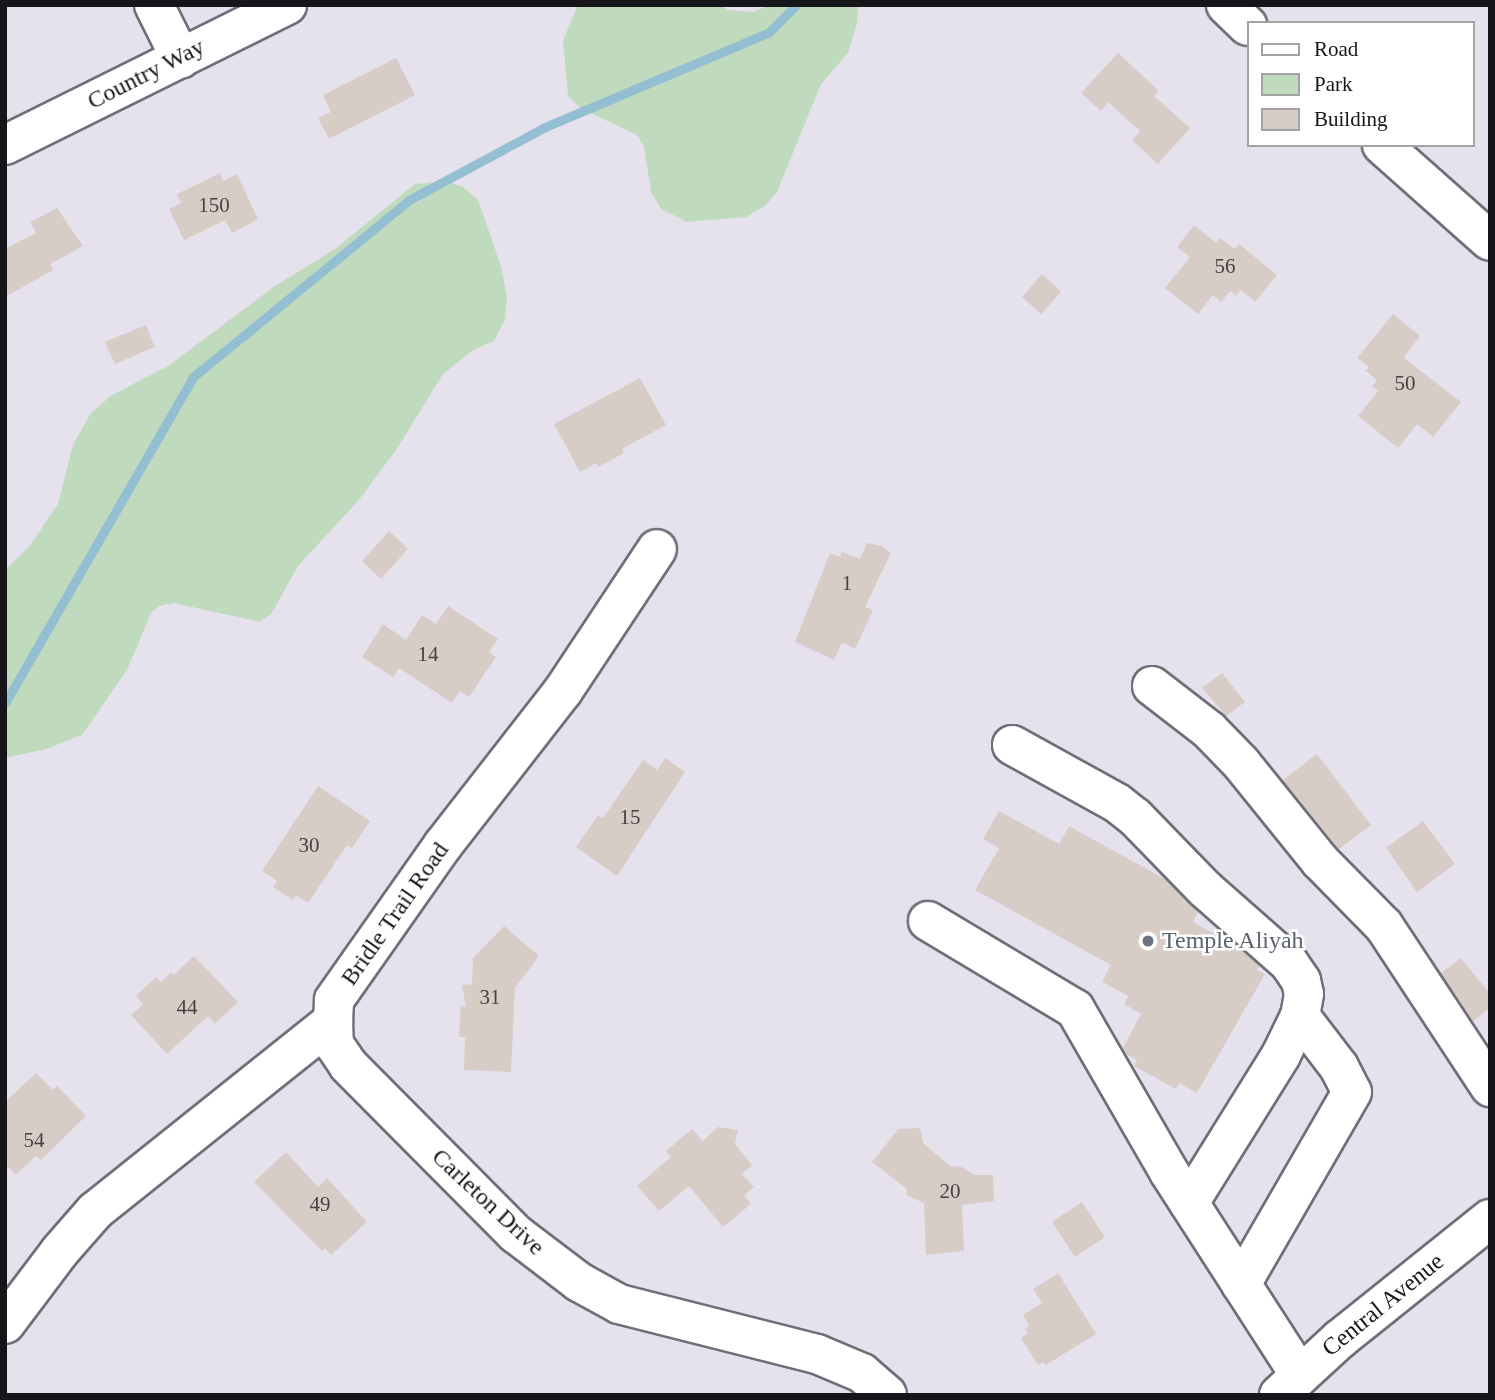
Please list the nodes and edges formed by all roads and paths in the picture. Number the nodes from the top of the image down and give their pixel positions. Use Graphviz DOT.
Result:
graph roads {
  1 [pos="154,5"];
  2 [pos="287,5"];
  3 [pos="1226,5"];
  4 [pos="1246,24"];
  5 [pos="181,59"];
  6 [pos="5,145"];
  7 [pos="1384,147"];
  8 [pos="1490,241"];
  9 [pos="657,549"];
  10 [pos="1152,686"];
  11 [pos="1012,745"];
  12 [pos="928,921"];
  13 [pos="1300,1016"];
  14 [pos="332,1021"];
  15 [pos="1490,1087"];
  16 [pos="1189,1203"];
  17 [pos="1490,1219"];
  18 [pos="1241,1284"];
  19 [pos="5,1324"];
  20 [pos="1289,1385"];
  21 [pos="887,1395"];
  1 -- 5 [label="street"];
  2 -- 5 [label="street, Country Way"];
  3 -- 4 [label="street"];
  5 -- 6 [label="street, Country Way"];
  7 -- 8 [label="street"];
  9 -- 14 [label="street, Bridle Trail Road"];
  10 -- 15 [label="street"];
  11 -- 13 [label="street"];
  12 -- 16 [label="street"];
  13 -- 16 [label="street"];
  13 -- 18 [label="street"];
  14 -- 19 [label="street"];
  14 -- 21 [label="street, Carleton Drive"];
  16 -- 18 [label="street"];
  17 -- 20 [label="street, Central Avenue"];
  18 -- 20 [label="street"];
}
